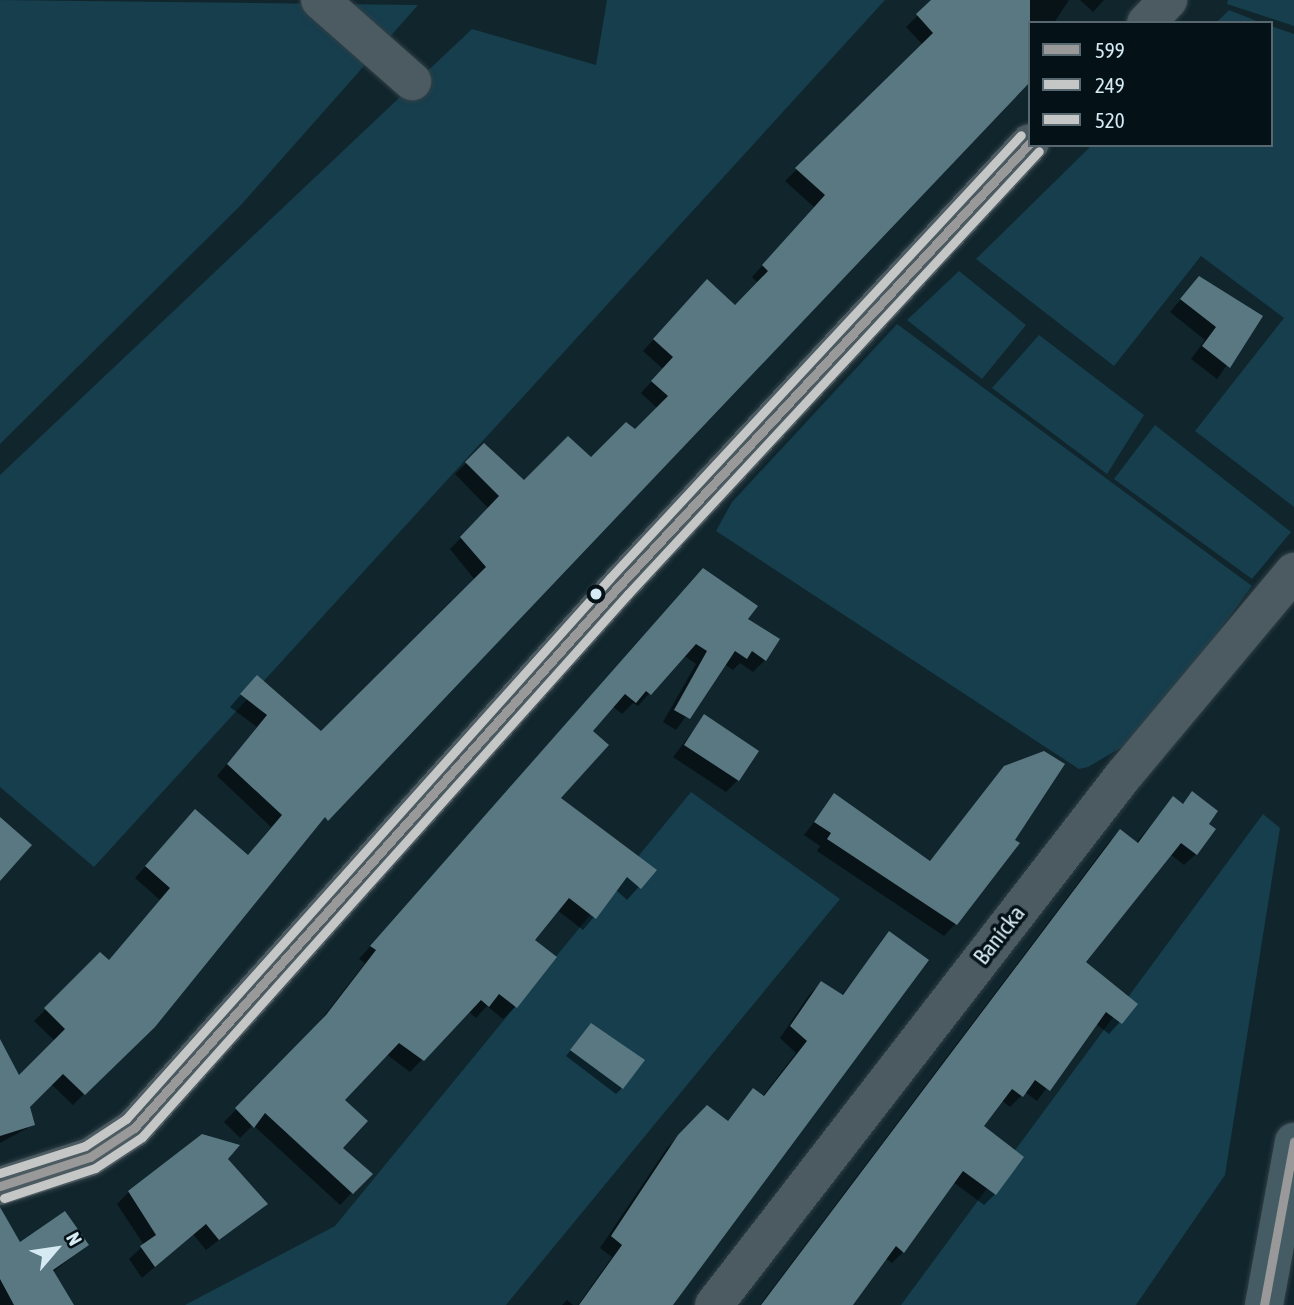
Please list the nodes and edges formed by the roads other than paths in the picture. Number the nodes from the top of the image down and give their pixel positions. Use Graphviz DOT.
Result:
graph roads {
  1 [pos="320,0"];
  2 [pos="1168,0"];
  3 [pos="1148,21"];
  4 [pos="412,81"];
  5 [pos="1028,145"];
  6 [pos="1294,572"];
  7 [pos="1294,1142"];
  8 [pos="0,1186"];
  9 [pos="714,1305"];
  10 [pos="1264,1305"];
  1 -- 4 [label="street"];
  2 -- 3 [label="street"];
  5 -- 8 [label="street"];
  6 -- 9 [label="street, Banícka"];
  7 -- 10 [label="main road"];
}
